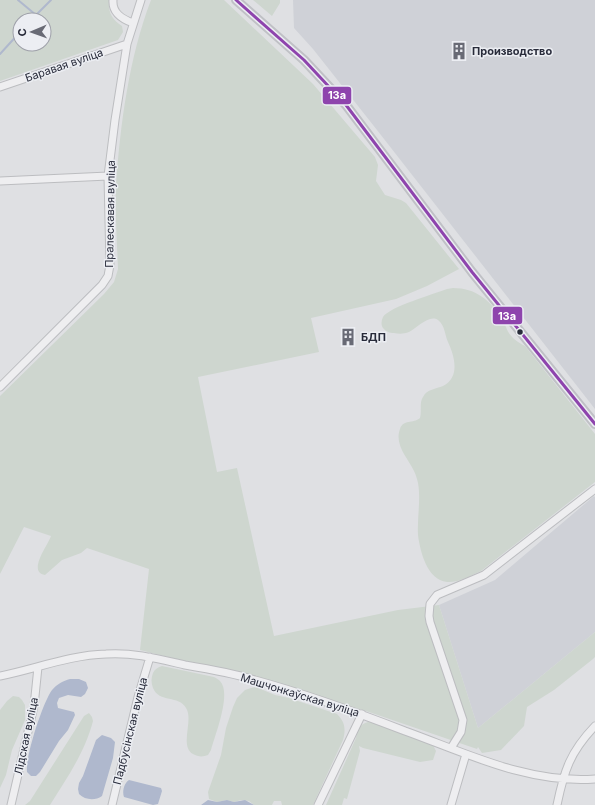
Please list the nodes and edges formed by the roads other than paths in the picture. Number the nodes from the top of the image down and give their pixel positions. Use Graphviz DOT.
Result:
graph roads {
  1 [pos="113,0"];
  2 [pos="141,0"];
  3 [pos="236,0"];
  4 [pos="134,23"];
  5 [pos="127,44"];
  6 [pos="0,87"];
  7 [pos="108,176"];
  8 [pos="0,181"];
  9 [pos="0,387"];
  10 [pos="595,424"];
  11 [pos="595,490"];
  12 [pos="150,658"];
  13 [pos="38,667"];
  14 [pos="0,676"];
  15 [pos="362,714"];
  16 [pos="595,726"];
  17 [pos="451,748"];
  18 [pos="466,754"];
  19 [pos="595,779"];
  20 [pos="562,780"];
  21 [pos="11,805"];
  22 [pos="112,805"];
  23 [pos="318,805"];
  24 [pos="451,805"];
  25 [pos="557,805"];
  1 -- 4 [label="street"];
  2 -- 4 [label="street, Пралескавая вуліца"];
  3 -- 10 [label="main road"];
  4 -- 5 [label="street, Пралескавая вуліца"];
  5 -- 6 [label="street, Баравая вуліца"];
  5 -- 7 [label="street, Пралескавая вуліца"];
  7 -- 8 [label="street"];
  7 -- 9 [label="street, Пралескавая вуліца"];
  11 -- 17 [label="street"];
  12 -- 13 [label="street, Машчонкаўская вуліца"];
  12 -- 15 [label="street, Машчонкаўская вуліца"];
  12 -- 22 [label="street, Падбусінская вуліца"];
  13 -- 14 [label="street, Машчонкаўская вуліца"];
  13 -- 21 [label="street, Лідская вуліца"];
  15 -- 17 [label="street, Машчонкаўская вуліца"];
  15 -- 23 [label="street"];
  16 -- 20 [label="street"];
  17 -- 18 [label="street, Машчонкаўская вуліца"];
  18 -- 20 [label="street, Машчонкаўская вуліца"];
  18 -- 24 [label="street"];
  19 -- 20 [label="street, Машчонкаўская вуліца"];
  20 -- 25 [label="street"];
}
